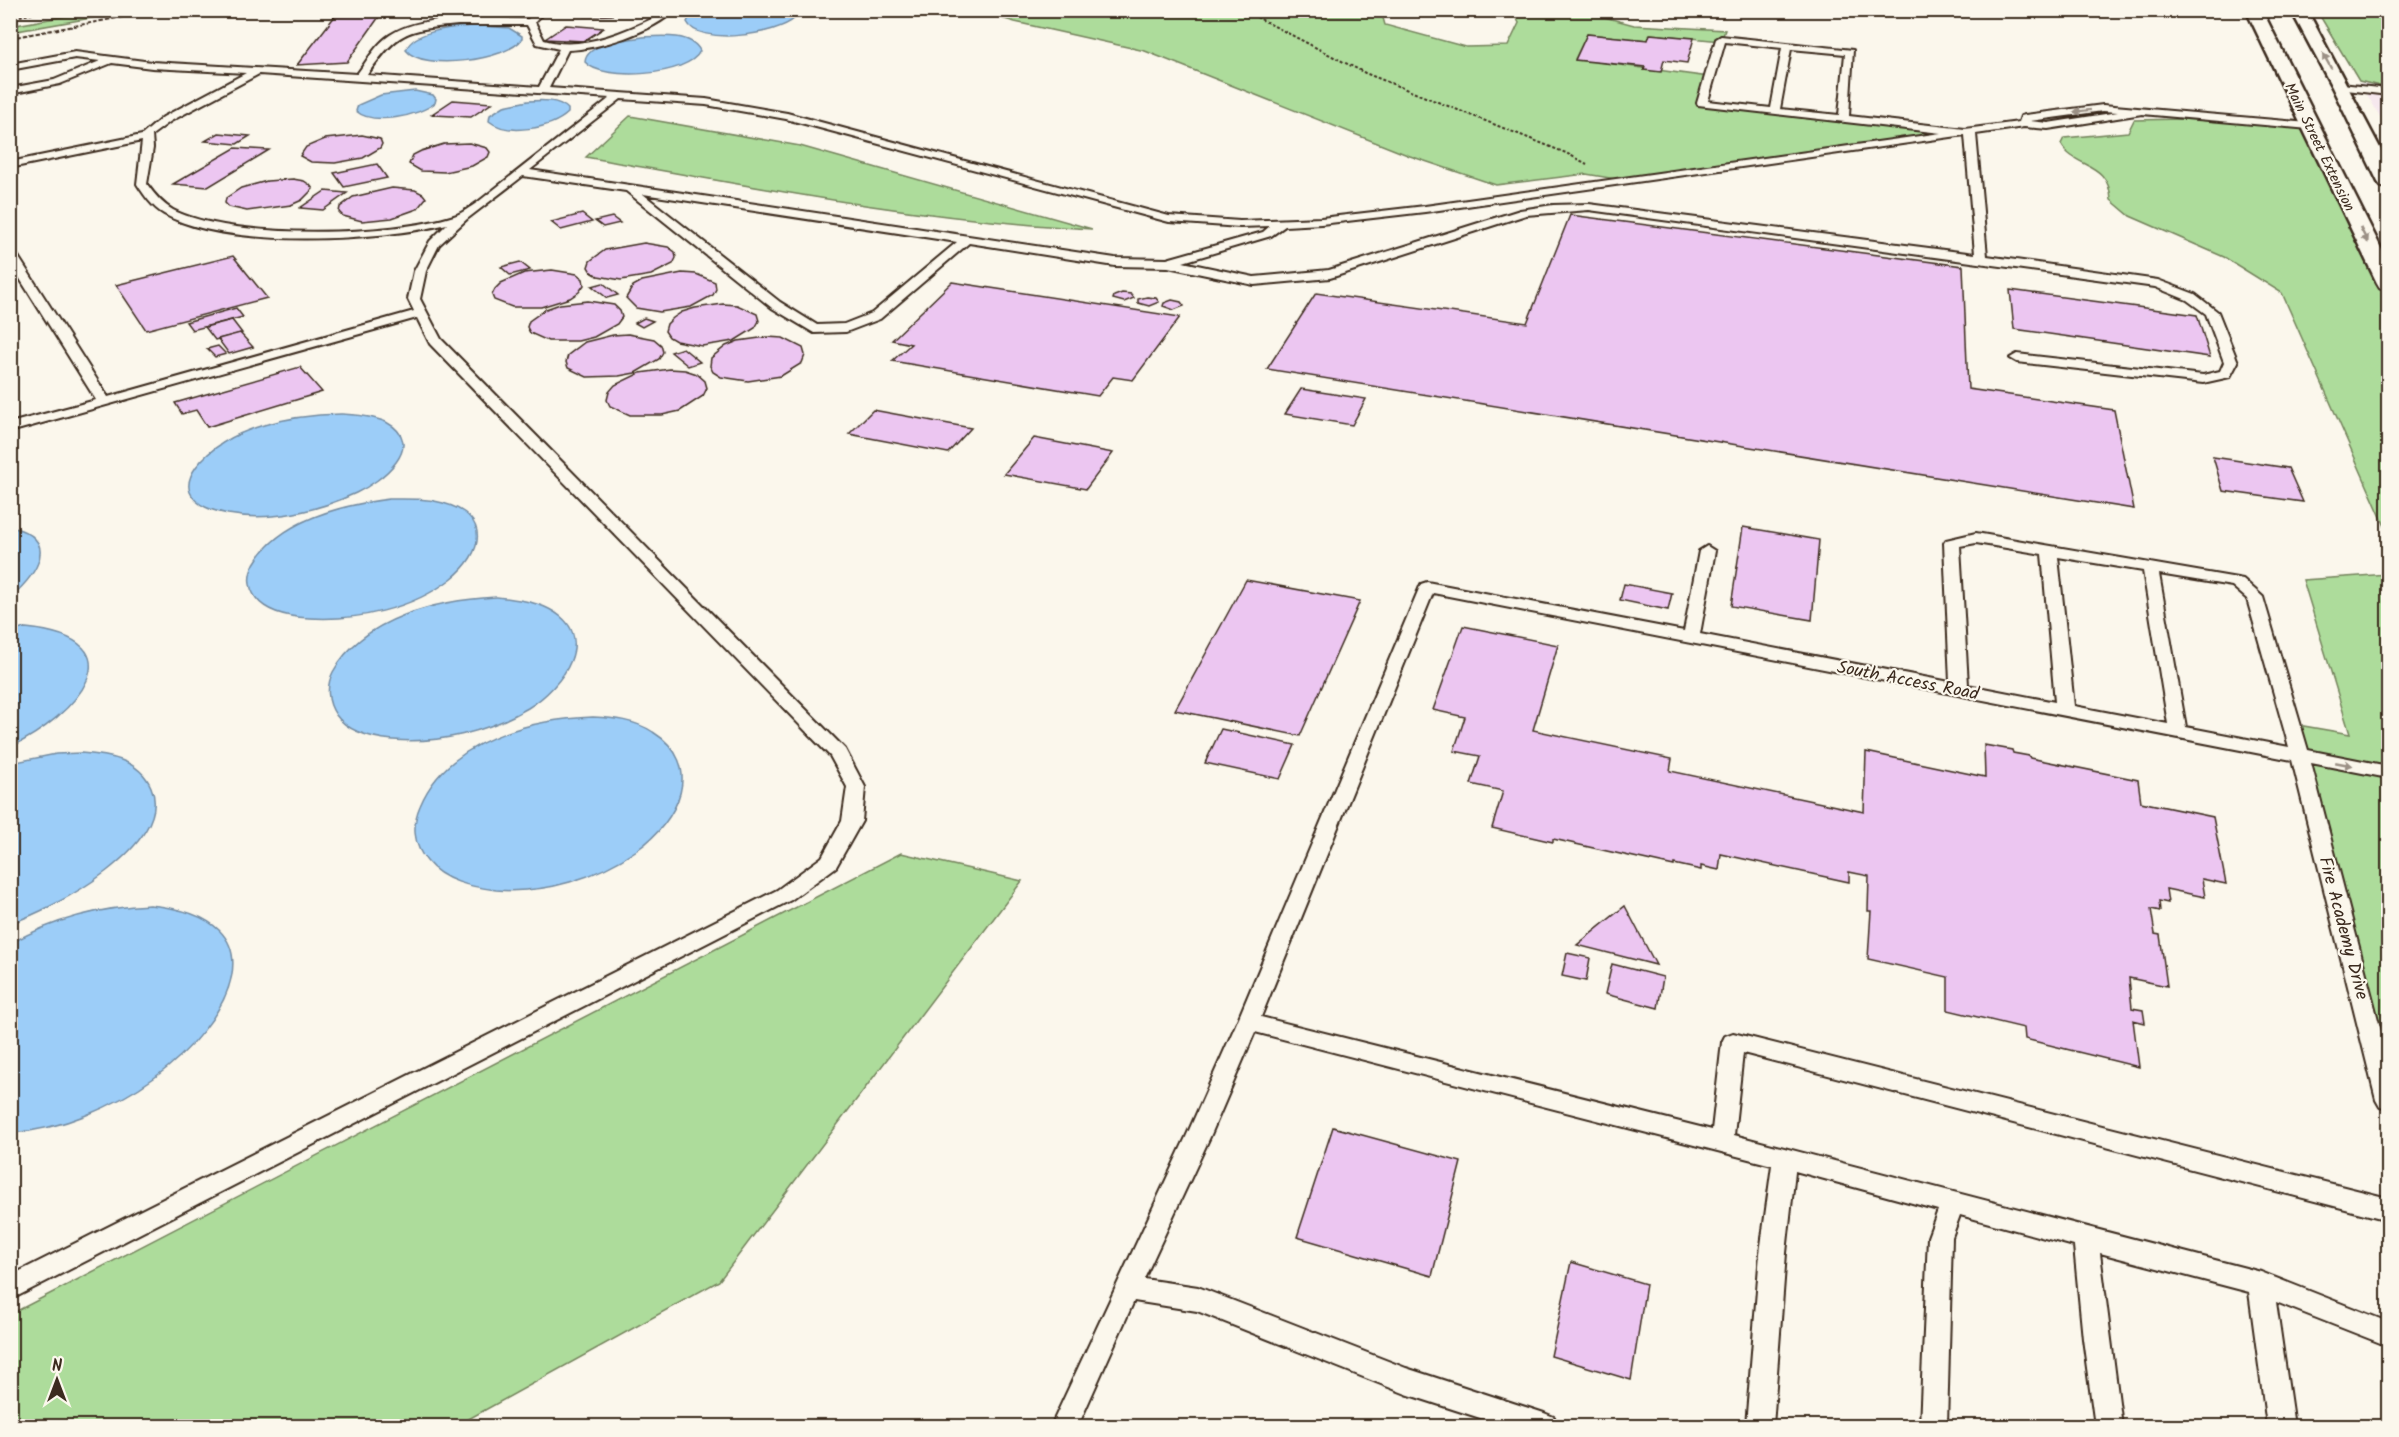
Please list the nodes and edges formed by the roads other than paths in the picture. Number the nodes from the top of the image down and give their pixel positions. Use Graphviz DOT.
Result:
graph roads {
  1 [pos="542,10"];
  2 [pos="671,10"];
  3 [pos="2254,10"];
  4 [pos="2299,10"];
  5 [pos="530,22"];
  6 [pos="1787,46"];
  7 [pos="564,48"];
  8 [pos="109,61"];
  9 [pos="10,67"];
  10 [pos="257,71"];
  11 [pos="360,77"];
  12 [pos="2341,87"];
  13 [pos="10,91"];
  14 [pos="542,92"];
  15 [pos="2388,92"];
  16 [pos="617,97"];
  17 [pos="1775,111"];
  18 [pos="1844,119"];
  19 [pos="2309,126"];
  20 [pos="2363,132"];
  21 [pos="1971,133"];
  22 [pos="147,137"];
  23 [pos="10,165"];
  24 [pos="522,172"];
  25 [pos="2388,182"];
  26 [pos="630,189"];
  27 [pos="462,217"];
  28 [pos="1281,224"];
  29 [pos="966,240"];
  30 [pos="10,253"];
  31 [pos="1981,258"];
  32 [pos="1168,263"];
  33 [pos="2388,283"];
  34 [pos="421,313"];
  35 [pos="2017,358"];
  36 [pos="104,402"];
  37 [pos="10,428"];
  38 [pos="2050,550"];
  39 [pos="1707,551"];
  40 [pos="2150,567"];
  41 [pos="1691,638"];
  42 [pos="1959,690"];
  43 [pos="2065,710"];
  44 [pos="2178,732"];
  45 [pos="2299,755"];
  46 [pos="2388,772"];
  47 [pos="1248,1022"];
  48 [pos="2388,1100"];
  49 [pos="1722,1142"];
  50 [pos="1785,1159"];
  51 [pos="1953,1203"];
  52 [pos="2388,1209"];
  53 [pos="2086,1238"];
  54 [pos="2261,1284"];
  55 [pos="1126,1288"];
  56 [pos="10,1289"];
  57 [pos="2388,1334"];
  58 [pos="1064,1426"];
  59 [pos="1544,1426"];
  60 [pos="1759,1426"];
  61 [pos="1933,1426"];
  62 [pos="2108,1426"];
  63 [pos="2280,1426"];
  1 -- 5 [label="lane"];
  2 -- 7 [label="lane"];
  3 -- 19 [label="main road, Main Street Extension"];
  12 -- 4 [label="main road, one-way"];
  5 -- 7 [label="lane"];
  5 -- 11 [label="lane"];
  6 -- 17 [label="lane"];
  6 -- 17 [label="lane"];
  6 -- 18 [label="lane"];
  7 -- 14 [label="lane"];
  8 -- 9 [label="lane"];
  8 -- 10 [label="lane"];
  8 -- 13 [label="lane"];
  10 -- 11 [label="lane"];
  10 -- 22 [label="lane"];
  11 -- 14 [label="lane"];
  12 -- 15 [label="lane"];
  12 -- 20 [label="main road"];
  14 -- 16 [label="lane"];
  16 -- 24 [label="lane"];
  16 -- 28 [label="lane"];
  17 -- 18 [label="lane"];
  18 -- 21 [label="lane"];
  19 -- 20 [label="main road"];
  19 -- 21 [label="lane"];
  19 -- 33 [label="main road, Main Street Extension, one-way"];
  20 -- 25 [label="main road"];
  21 -- 28 [label="lane"];
  21 -- 31 [label="lane"];
  22 -- 23 [label="lane"];
  22 -- 27 [label="lane"];
  24 -- 26 [label="lane"];
  24 -- 27 [label="lane"];
  26 -- 29 [label="lane"];
  26 -- 29 [label="lane"];
  27 -- 34 [label="lane"];
  28 -- 32 [label="lane"];
  29 -- 32 [label="lane"];
  30 -- 36 [label="lane"];
  31 -- 32 [label="lane"];
  31 -- 35 [label="lane"];
  34 -- 36 [label="lane"];
  34 -- 56 [label="lane"];
  36 -- 37 [label="lane"];
  38 -- 40 [label="lane, Fire Academy Drive"];
  38 -- 42 [label="lane, Fire Academy Drive"];
  38 -- 43 [label="lane"];
  39 -- 41 [label="lane"];
  40 -- 44 [label="lane"];
  40 -- 45 [label="lane, Fire Academy Drive"];
  41 -- 42 [label="lane, South Access Road"];
  41 -- 47 [label="lane, South Access Road"];
  42 -- 43 [label="lane, South Access Road"];
  43 -- 44 [label="lane, South Access Road"];
  44 -- 45 [label="lane, South Access Road"];
  45 -- 46 [label="lane, South Access Road, one-way"];
  45 -- 48 [label="lane, Fire Academy Drive"];
  47 -- 49 [label="lane"];
  47 -- 55 [label="lane"];
  49 -- 50 [label="lane"];
  49 -- 52 [label="lane"];
  50 -- 51 [label="lane"];
  50 -- 60 [label="lane"];
  51 -- 53 [label="lane"];
  51 -- 61 [label="lane"];
  53 -- 54 [label="lane"];
  53 -- 62 [label="lane"];
  54 -- 57 [label="lane"];
  54 -- 63 [label="lane"];
  55 -- 58 [label="lane"];
  55 -- 59 [label="lane"];
}
